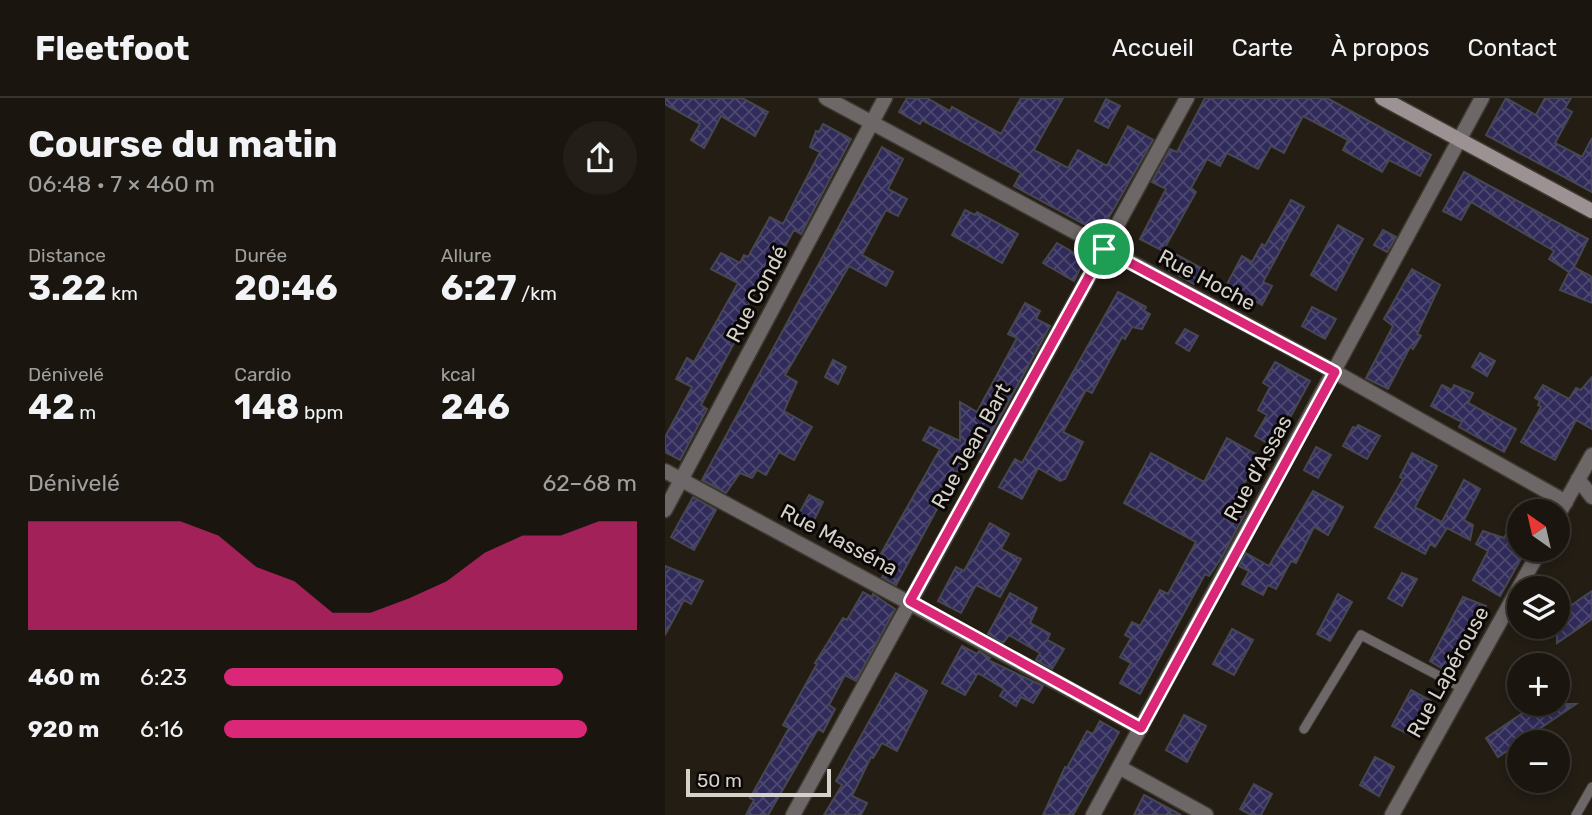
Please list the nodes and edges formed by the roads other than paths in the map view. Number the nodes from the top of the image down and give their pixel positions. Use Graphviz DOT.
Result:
graph roads {
  1 [pos="826,98"];
  2 [pos="885,98"];
  3 [pos="1187,98"];
  4 [pos="1382,98"];
  5 [pos="1482,98"];
  6 [pos="872,122"];
  7 [pos="1459,139"];
  8 [pos="1592,211"];
  9 [pos="1104,249"];
  10 [pos="1335,372"];
  11 [pos="1592,454"];
  12 [pos="665,471"];
  13 [pos="1579,479"];
  14 [pos="681,480"];
  15 [pos="1592,497"];
  16 [pos="1561,499"];
  17 [pos="1568,499"];
  18 [pos="665,510"];
  19 [pos="1533,562"];
  20 [pos="910,601"];
  21 [pos="1462,688"];
  22 [pos="1141,728"];
  23 [pos="1304,729"];
  24 [pos="1119,767"];
  25 [pos="1592,787"];
  26 [pos="793,815"];
  27 [pos="1093,815"];
  28 [pos="1206,815"];
  29 [pos="1392,815"];
  30 [pos="1576,815"];
  1 -- 6 [label="street, Rue Hoche"];
  2 -- 6 [label="street, Rue Condé"];
  3 -- 9 [label="street, Rue Jean Bart"];
  4 -- 7 [label="street"];
  5 -- 7 [label="street, Rue d'Assas"];
  6 -- 9 [label="street, Rue Hoche"];
  6 -- 14 [label="street, Rue Condé"];
  7 -- 8 [label="street"];
  7 -- 10 [label="street, Rue d'Assas"];
  9 -- 10 [label="street, Rue Hoche"];
  9 -- 20 [label="street, Rue Jean Bart"];
  10 -- 16 [label="street, Rue Hoche"];
  10 -- 22 [label="street, Rue d'Assas"];
  11 -- 13 [label="street"];
  12 -- 14 [label="street, Rue Masséna"];
  13 -- 15 [label="street"];
  13 -- 17 [label="street"];
  14 -- 18 [label="street, Rue Condé"];
  14 -- 20 [label="street, Rue Masséna"];
  19 -- 21 [label="street, Rue Lapérouse"];
  20 -- 22 [label="street, Rue Masséna"];
  20 -- 26 [label="street, Rue Jean Bart"];
  21 -- 23 [label="lane"];
  21 -- 29 [label="street, Rue Lapérouse"];
  22 -- 24 [label="street, Rue d'Assas"];
  24 -- 27 [label="street, Rue d'Assas"];
  24 -- 28 [label="street"];
  25 -- 30 [label="lane"];
}
